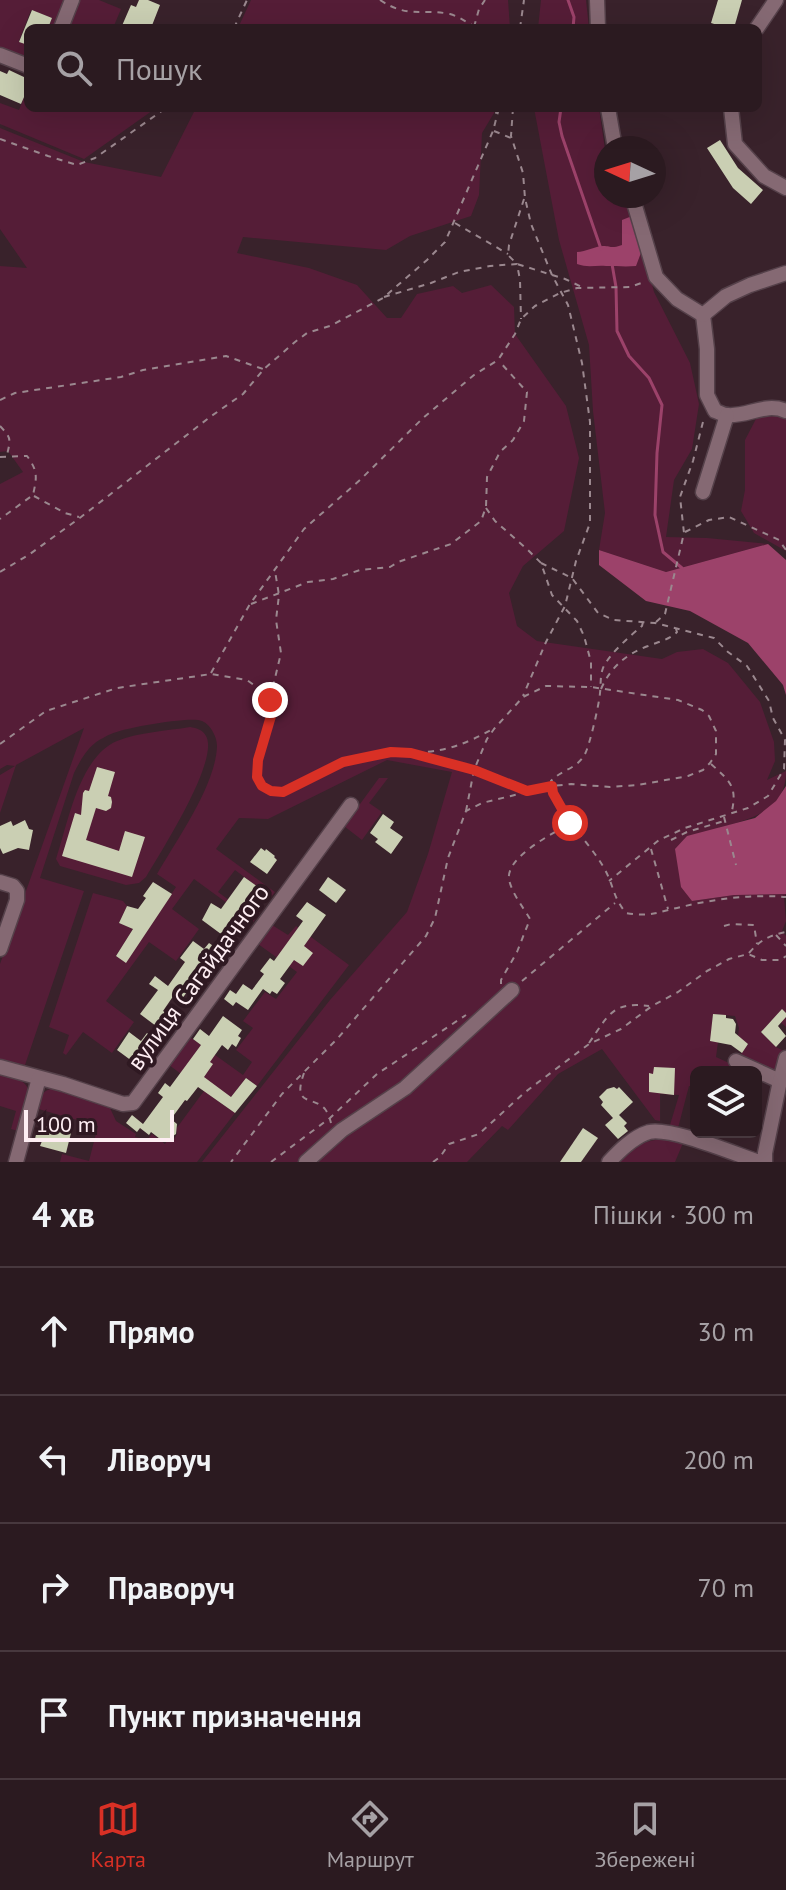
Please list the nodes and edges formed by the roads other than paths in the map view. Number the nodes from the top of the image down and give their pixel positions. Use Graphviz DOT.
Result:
graph roads {
  1 [pos="72,0"];
  2 [pos="597,0"];
  3 [pos="776,0"];
  4 [pos="63,24"];
  5 [pos="598,24"];
  6 [pos="760,24"];
  7 [pos="0,55"];
  8 [pos="24,64"];
  9 [pos="609,112"];
  10 [pos="731,112"];
  11 [pos="613,136"];
  12 [pos="786,188"];
  13 [pos="636,208"];
  14 [pos="786,273"];
  15 [pos="703,315"];
  16 [pos="786,411"];
  17 [pos="727,415"];
  18 [pos="703,492"];
  19 [pos="351,805"];
  20 [pos="0,882"];
  21 [pos="0,949"];
  22 [pos="512,990"];
  23 [pos="786,1058"];
  24 [pos="736,1061"];
  25 [pos="0,1067"];
  26 [pos="39,1078"];
  27 [pos="780,1081"];
  28 [pos="16,1162"];
  29 [pos="306,1162"];
  30 [pos="609,1162"];
  31 [pos="759,1162"];
  32 [pos="765,1162"];
  1 -- 4 [label="street"];
  2 -- 5 [label="street"];
  3 -- 6 [label="street"];
  7 -- 8 [label="street"];
  9 -- 11 [label="street"];
  10 -- 12 [label="street"];
  13 -- 15 [label="street"];
  14 -- 15 [label="street"];
  15 -- 17 [label="street"];
  16 -- 17 [label="street"];
  17 -- 18 [label="street"];
  19 -- 26 [label="street, вулиця Сагайдачного"];
  20 -- 21 [label="street"];
  22 -- 29 [label="street"];
  23 -- 27 [label="street"];
  24 -- 27 [label="street"];
  25 -- 26 [label="street"];
  26 -- 28 [label="street"];
  27 -- 32 [label="street"];
  30 -- 31 [label="street"];
}
